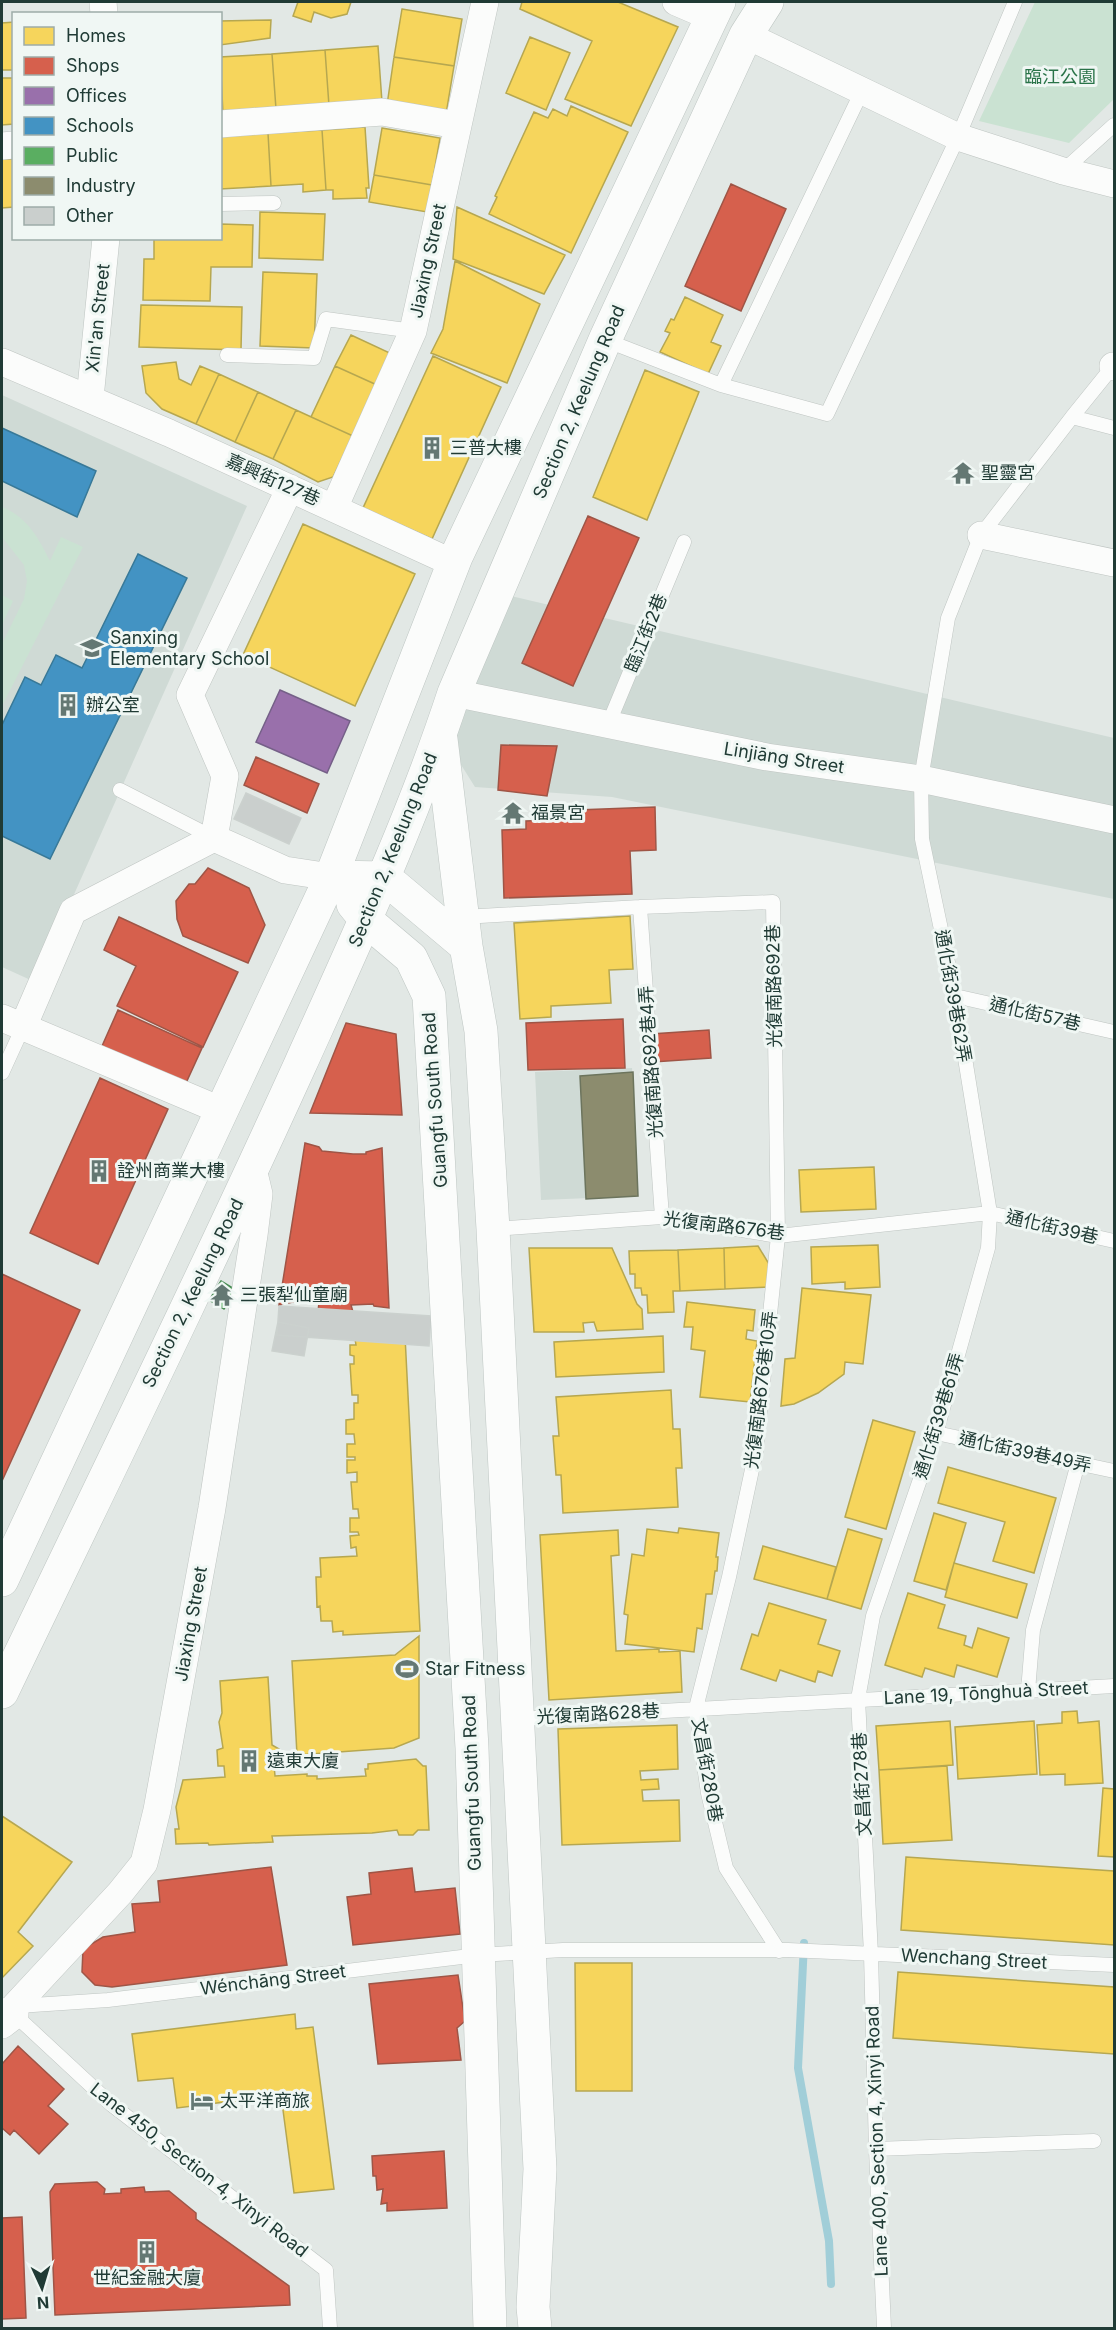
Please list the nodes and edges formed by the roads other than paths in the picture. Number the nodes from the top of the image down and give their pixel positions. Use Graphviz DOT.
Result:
graph roads {
  1 [pos="485,2"];
  2 [pos="676,2"];
  3 [pos="767,2"];
  4 [pos="1015,2"];
  5 [pos="715,9"];
  6 [pos="746,35"];
  7 [pos="862,91"];
  8 [pos="222,124"];
  9 [pos="1114,124"];
  10 [pos="458,125"];
  11 [pos="958,137"];
  12 [pos="1063,171"];
  13 [pos="1114,184"];
  14 [pos="274,203"];
  15 [pos="222,204"];
  16 [pos="106,240"];
  17 [pos="413,331"];
  18 [pos="605,340"];
  19 [pos="227,355"];
  20 [pos="2,362"];
  21 [pos="1114,366"];
  22 [pos="721,384"];
  23 [pos="90,398"];
  24 [pos="1072,417"];
  25 [pos="1114,428"];
  26 [pos="290,488"];
  27 [pos="334,508"];
  28 [pos="981,535"];
  29 [pos="684,542"];
  30 [pos="456,556"];
  31 [pos="1114,563"];
  32 [pos="454,693"];
  33 [pos="608,725"];
  34 [pos="440,734"];
  35 [pos="921,779"];
  36 [pos="120,790"];
  37 [pos="1114,820"];
  38 [pos="214,838"];
  39 [pos="331,877"];
  40 [pos="385,878"];
  41 [pos="640,907"];
  42 [pos="366,920"];
  43 [pos="465,932"];
  44 [pos="955,996"];
  45 [pos="12,1023"];
  46 [pos="1114,1032"];
  47 [pos="2,1073"];
  48 [pos="220,1110"];
  49 [pos="253,1169"];
  50 [pos="990,1213"];
  51 [pos="662,1217"];
  52 [pos="493,1229"];
  53 [pos="778,1236"];
  54 [pos="1114,1241"];
  55 [pos="936,1433"];
  56 [pos="1078,1463"];
  57 [pos="1114,1471"];
  58 [pos="729,1577"];
  59 [pos="2,1580"];
  60 [pos="873,1616"];
  61 [pos="1114,1686"];
  62 [pos="1028,1690"];
  63 [pos="2,1692"];
  64 [pos="858,1699"];
  65 [pos="696,1708"];
  66 [pos="518,1719"];
  67 [pos="783,1951"];
  68 [pos="529,1953"];
  69 [pos="871,1954"];
  70 [pos="478,1955"];
  71 [pos="1114,1965"];
  72 [pos="8,2013"];
  73 [pos="1094,2141"];
  74 [pos="876,2149"];
  75 [pos="330,2328"];
  76 [pos="490,2328"];
  77 [pos="535,2328"];
  78 [pos="884,2328"];
  1 -- 10 [label="street, Jiaxing Street"];
  2 -- 5 [label="street"];
  3 -- 6 [label="main road, Section 2, Keelung Road"];
  4 -- 11 [label="lane"];
  5 -- 30 [label="main road"];
  6 -- 7 [label="street"];
  6 -- 18 [label="main road, Section 2, Keelung Road"];
  7 -- 11 [label="street"];
  7 -- 22 [label="lane"];
  8 -- 10 [label="street"];
  9 -- 12 [label="lane"];
  10 -- 17 [label="street, Jiaxing Street"];
  11 -- 12 [label="street"];
  11 -- 22 [label="lane"];
  12 -- 13 [label="street"];
  14 -- 15 [label="lane"];
  16 -- 23 [label="street, Xin'an Street"];
  17 -- 19 [label="lane"];
  17 -- 27 [label="street, Jiaxing Street"];
  18 -- 22 [label="lane"];
  18 -- 32 [label="main road, Section 2, Keelung Road"];
  20 -- 23 [label="street, 嘉興街127巷"];
  21 -- 24 [label="lane, 通化街39巷62弄"];
  23 -- 26 [label="street, 嘉興街127巷"];
  24 -- 25 [label="lane"];
  24 -- 28 [label="lane, 通化街39巷62弄"];
  26 -- 27 [label="street, 嘉興街127巷"];
  26 -- 38 [label="street"];
  27 -- 30 [label="street, 嘉興街127巷"];
  28 -- 31 [label="street"];
  28 -- 35 [label="lane, 通化街39巷62弄"];
  29 -- 33 [label="lane, 臨江街2巷"];
  30 -- 39 [label="main road"];
  32 -- 33 [label="street, Linjiāng Street"];
  32 -- 34 [label="main road, Section 2, Keelung Road"];
  33 -- 35 [label="street, Linjiāng Street"];
  34 -- 40 [label="main road, Section 2, Keelung Road"];
  34 -- 43 [label="main road"];
  35 -- 37 [label="street, Linjiāng Street"];
  35 -- 44 [label="lane, 通化街39巷62弄"];
  36 -- 38 [label="lane"];
  38 -- 39 [label="street"];
  38 -- 45 [label="street"];
  39 -- 40 [label="main road"];
  39 -- 42 [label="main road, Guangfu South Road"];
  39 -- 48 [label="main road"];
  40 -- 42 [label="main road, Section 2, Keelung Road"];
  40 -- 43 [label="main road"];
  41 -- 43 [label="lane, 光復南路692巷"];
  41 -- 51 [label="lane, 光復南路692巷4弄"];
  41 -- 53 [label="lane, 光復南路692巷"];
  42 -- 49 [label="main road, Section 2, Keelung Road"];
  42 -- 70 [label="main road, Guangfu South Road"];
  43 -- 52 [label="main road"];
  44 -- 46 [label="lane, 通化街57巷"];
  44 -- 50 [label="lane, 通化街39巷62弄"];
  45 -- 47 [label="lane"];
  45 -- 48 [label="street"];
  48 -- 59 [label="main road"];
  49 -- 63 [label="main road, Section 2, Keelung Road"];
  49 -- 72 [label="street, Jiaxing Street"];
  50 -- 53 [label="lane, 光復南路676巷"];
  50 -- 54 [label="lane, 通化街39巷"];
  50 -- 55 [label="lane, 通化街39巷61弄"];
  51 -- 52 [label="lane, 光復南路676巷"];
  51 -- 53 [label="lane, 光復南路676巷"];
  52 -- 66 [label="main road"];
  53 -- 58 [label="lane, 光復南路676巷10弄"];
  55 -- 56 [label="lane, 通化街39巷49弄"];
  55 -- 60 [label="lane, 通化街39巷61弄"];
  56 -- 57 [label="lane, 通化街39巷49弄"];
  56 -- 62 [label="lane"];
  58 -- 65 [label="lane, 文昌街280巷"];
  60 -- 64 [label="lane, 文昌街278巷"];
  61 -- 62 [label="lane, Lane 19, Tōnghuà Street"];
  62 -- 64 [label="lane, Lane 19, Tōnghuà Street"];
  64 -- 65 [label="lane, 光復南路628巷"];
  64 -- 69 [label="lane, 文昌街278巷"];
  65 -- 66 [label="lane, 光復南路628巷"];
  65 -- 67 [label="lane, 文昌街280巷"];
  66 -- 68 [label="main road"];
  67 -- 68 [label="lane"];
  67 -- 69 [label="lane, Wenchang Street"];
  68 -- 70 [label="lane, Wénchāng Street"];
  68 -- 77 [label="main road"];
  69 -- 71 [label="lane, Wenchang Street"];
  69 -- 74 [label="lane, Lane 400, Section 4, Xinyi Road"];
  70 -- 72 [label="lane, Wénchāng Street"];
  70 -- 76 [label="main road, Guangfu South Road"];
  72 -- 75 [label="lane, Lane 450, Section 4, Xinyi Road"];
  73 -- 74 [label="lane"];
  74 -- 78 [label="lane, Lane 400, Section 4, Xinyi Road"];
}
